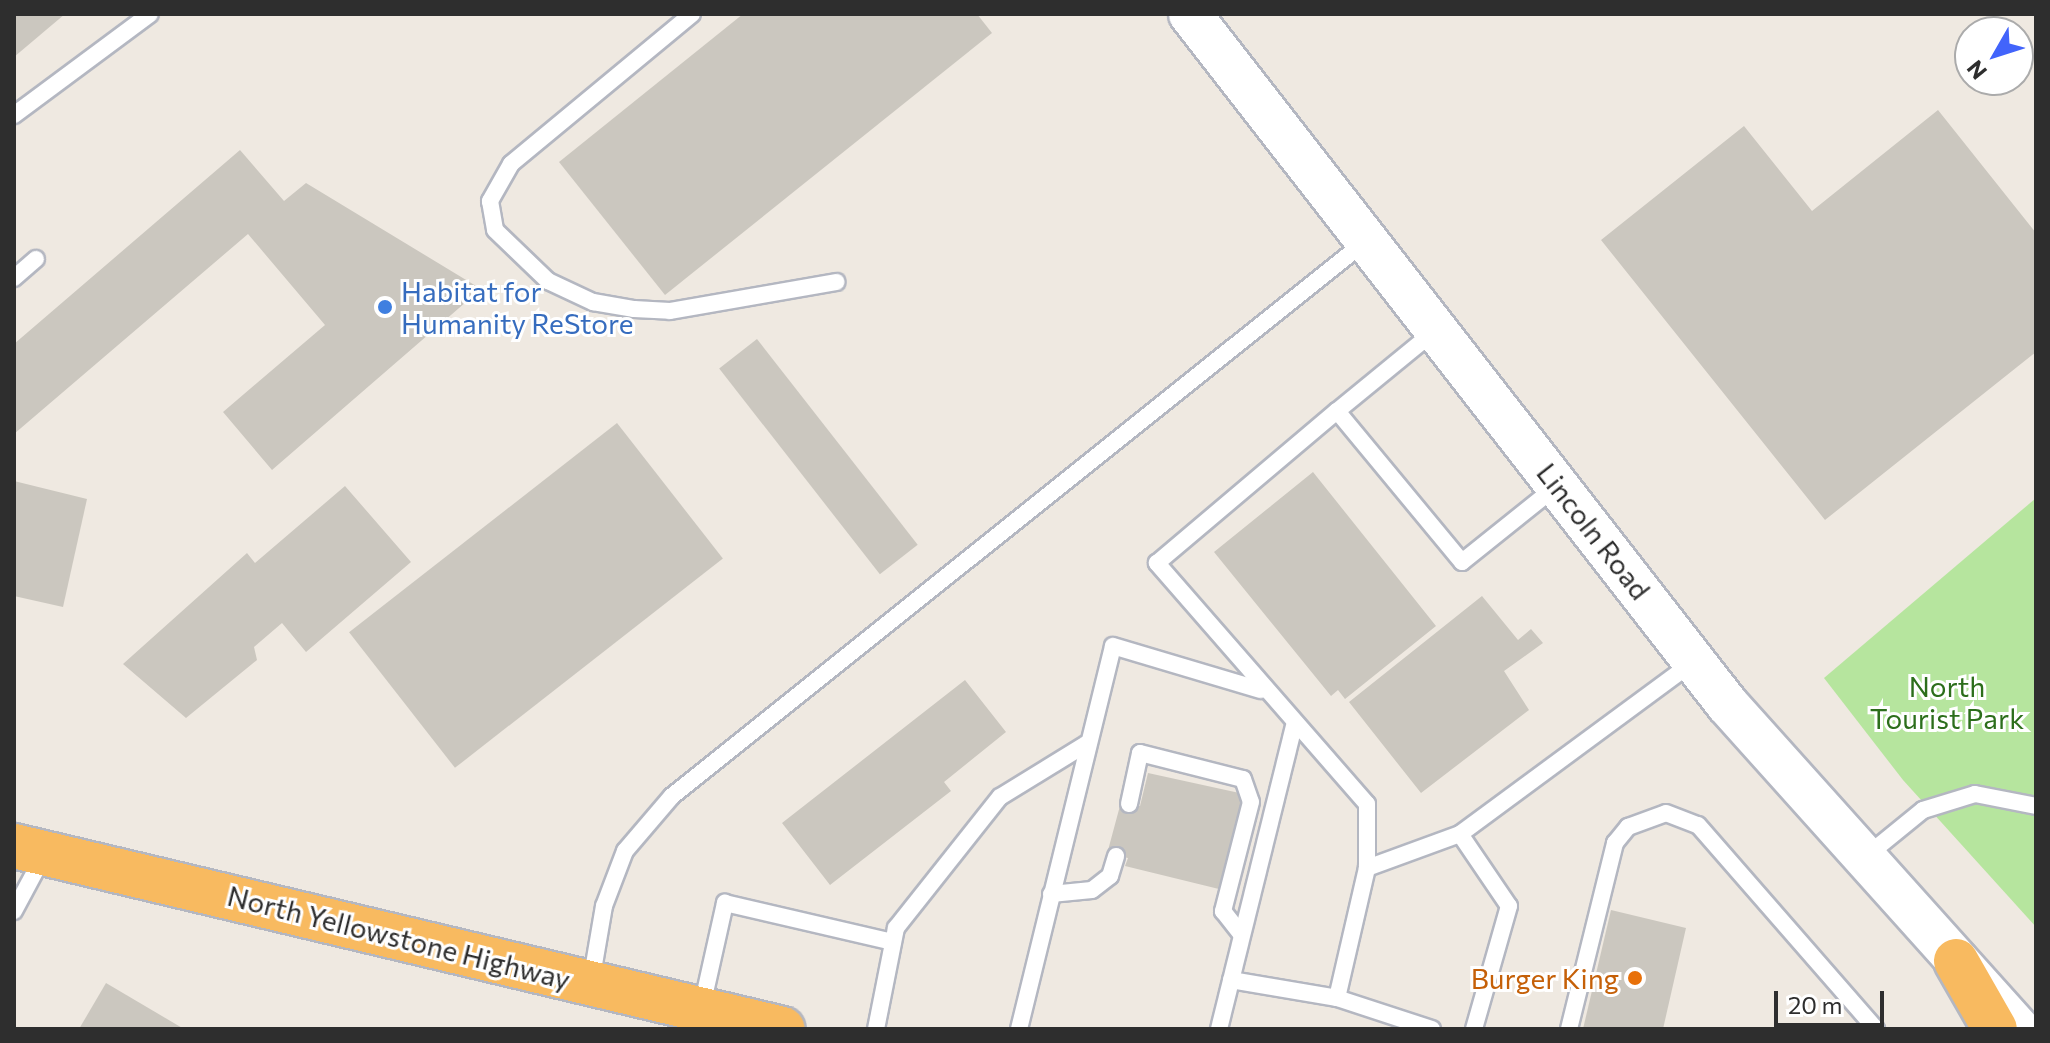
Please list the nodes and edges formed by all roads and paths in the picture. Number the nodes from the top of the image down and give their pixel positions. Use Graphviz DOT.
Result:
graph roads {
  1 [pos="150,14"];
  2 [pos="692,14"];
  3 [pos="1190,14"];
  4 [pos="14,115"];
  5 [pos="1367,240"];
  6 [pos="36,259"];
  7 [pos="14,278"];
  8 [pos="836,282"];
  9 [pos="1437,329"];
  10 [pos="1337,411"];
  11 [pos="1558,485"];
  12 [pos="1694,661"];
  13 [pos="1261,690"];
  14 [pos="1294,726"];
  15 [pos="1086,744"];
  16 [pos="1129,804"];
  17 [pos="2036,806"];
  18 [pos="1460,834"];
  19 [pos="30,850"];
  20 [pos="1116,856"];
  21 [pos="1863,859"];
  22 [pos="1367,868"];
  23 [pos="1051,894"];
  24 [pos="14,911"];
  25 [pos="1241,934"];
  26 [pos="893,942"];
  27 [pos="1956,961"];
  28 [pos="1231,980"];
  29 [pos="591,984"];
  30 [pos="1337,998"];
  31 [pos="722,1019"];
  32 [pos="783,1029"];
  33 [pos="876,1029"];
  34 [pos="1019,1029"];
  35 [pos="1219,1029"];
  36 [pos="1432,1029"];
  37 [pos="1474,1029"];
  38 [pos="1569,1029"];
  39 [pos="1876,1029"];
  40 [pos="1995,1029"];
  41 [pos="2019,1029"];
  1 -- 4 [label="lane"];
  2 -- 8 [label="lane"];
  3 -- 5 [label="main road, Lincoln Road"];
  5 -- 9 [label="main road, Lincoln Road"];
  5 -- 29 [label="lane"];
  6 -- 7 [label="lane"];
  9 -- 10 [label="lane"];
  9 -- 11 [label="main road, Lincoln Road"];
  10 -- 11 [label="lane"];
  10 -- 13 [label="lane"];
  11 -- 12 [label="main road, Lincoln Road"];
  12 -- 18 [label="lane"];
  12 -- 21 [label="main road, Lincoln Road"];
  13 -- 14 [label="lane"];
  13 -- 15 [label="lane"];
  14 -- 22 [label="lane"];
  14 -- 25 [label="lane"];
  15 -- 23 [label="lane"];
  15 -- 26 [label="lane"];
  16 -- 25 [label="lane"];
  17 -- 21 [label="lane"];
  18 -- 22 [label="lane"];
  18 -- 37 [label="lane"];
  19 -- 24 [label="lane"];
  19 -- 29 [label="highway, North Yellowstone Highway"];
  20 -- 23 [label="lane"];
  21 -- 27 [label="main road, Lincoln Road"];
  22 -- 30 [label="lane"];
  23 -- 34 [label="lane"];
  25 -- 28 [label="lane"];
  26 -- 31 [label="lane"];
  26 -- 33 [label="lane"];
  27 -- 40 [label="highway"];
  27 -- 41 [label="main road, Lincoln Road"];
  28 -- 30 [label="lane"];
  28 -- 35 [label="lane"];
  29 -- 31 [label="highway, North Yellowstone Highway"];
  30 -- 36 [label="lane"];
  31 -- 32 [label="highway, North Yellowstone Highway"];
  38 -- 39 [label="lane"];
}
